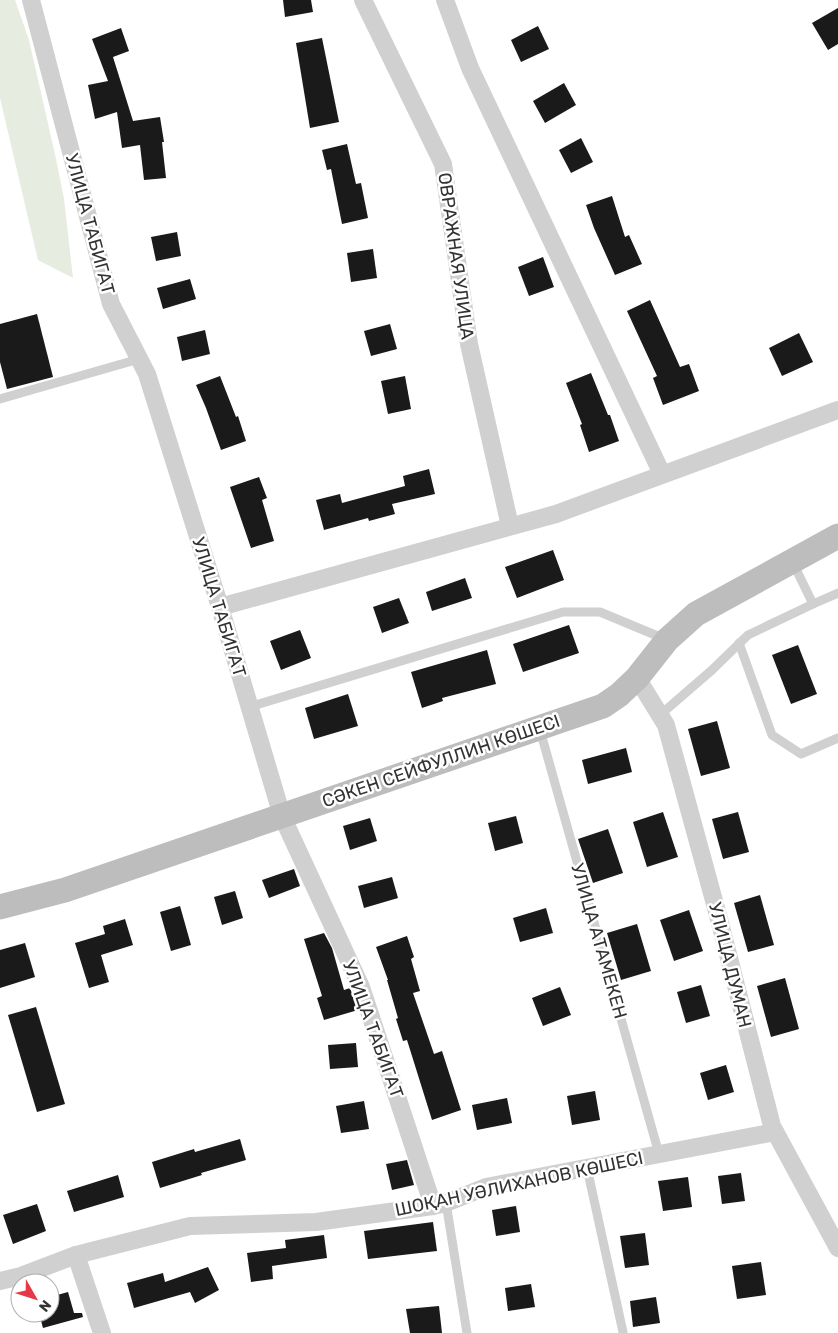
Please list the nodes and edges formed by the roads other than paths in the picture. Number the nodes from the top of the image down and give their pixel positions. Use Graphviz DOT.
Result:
graph roads {
  1 [pos="31,0"];
  2 [pos="364,0"];
  3 [pos="445,0"];
  4 [pos="139,359"];
  5 [pos="0,399"];
  6 [pos="838,410"];
  7 [pos="662,474"];
  8 [pos="510,526"];
  9 [pos="838,536"];
  10 [pos="792,561"];
  11 [pos="838,593"];
  12 [pos="813,604"];
  13 [pos="220,607"];
  14 [pos="667,640"];
  15 [pos="739,643"];
  16 [pos="636,678"];
  17 [pos="250,706"];
  18 [pos="660,715"];
  19 [pos="540,728"];
  20 [pos="838,738"];
  21 [pos="282,816"];
  22 [pos="0,907"];
  23 [pos="775,1132"];
  24 [pos="659,1154"];
  25 [pos="587,1168"];
  26 [pos="440,1204"];
  27 [pos="838,1248"];
  28 [pos="76,1255"];
  29 [pos="0,1281"];
  30 [pos="623,1332"];
  31 [pos="102,1333"];
  32 [pos="467,1333"];
  1 -- 4 [label="street, УЛИЦА ТАБИГАТ"];
  2 -- 8 [label="street, ОВРАЖНАЯ УЛИЦА"];
  3 -- 7 [label="street"];
  4 -- 5 [label="lane"];
  4 -- 13 [label="street, УЛИЦА ТАБИГАТ"];
  6 -- 7 [label="street"];
  7 -- 8 [label="street"];
  8 -- 13 [label="street"];
  9 -- 10 [label="street, СӘКЕН СЕЙФУЛЛИН КӨШЕСІ"];
  10 -- 12 [label="lane"];
  10 -- 14 [label="street, СӘКЕН СЕЙФУЛЛИН КӨШЕСІ"];
  11 -- 12 [label="lane"];
  12 -- 15 [label="lane"];
  13 -- 17 [label="street, УЛИЦА ТАБИГАТ"];
  14 -- 16 [label="street, СӘКЕН СЕЙФУЛЛИН КӨШЕСІ"];
  14 -- 17 [label="lane"];
  15 -- 18 [label="lane"];
  15 -- 20 [label="lane"];
  16 -- 18 [label="street, УЛИЦА ДУМАН"];
  16 -- 19 [label="street, СӘКЕН СЕЙФУЛЛИН КӨШЕСІ"];
  17 -- 21 [label="street, УЛИЦА ТАБИГАТ"];
  18 -- 23 [label="street, УЛИЦА ДУМАН"];
  19 -- 21 [label="street, СӘКЕН СЕЙФУЛЛИН КӨШЕСІ"];
  19 -- 24 [label="lane, УЛИЦА АТАМЕКЕН"];
  21 -- 22 [label="street, СӘКЕН СЕЙФУЛЛИН КӨШЕСІ"];
  21 -- 26 [label="street, УЛИЦА ТАБИГАТ"];
  23 -- 24 [label="street, ШОҚАН УӘЛИХАНОВ КӨШЕСІ"];
  23 -- 27 [label="street, УЛИЦА ДУМАН"];
  24 -- 25 [label="street, ШОҚАН УӘЛИХАНОВ КӨШЕСІ"];
  25 -- 26 [label="street, ШОҚАН УӘЛИХАНОВ КӨШЕСІ"];
  25 -- 30 [label="lane"];
  26 -- 28 [label="street, ШОҚАН УӘЛИХАНОВ КӨШЕСІ"];
  26 -- 32 [label="lane"];
  28 -- 29 [label="street, ШОҚАН УӘЛИХАНОВ КӨШЕСІ"];
  28 -- 31 [label="street"];
}
